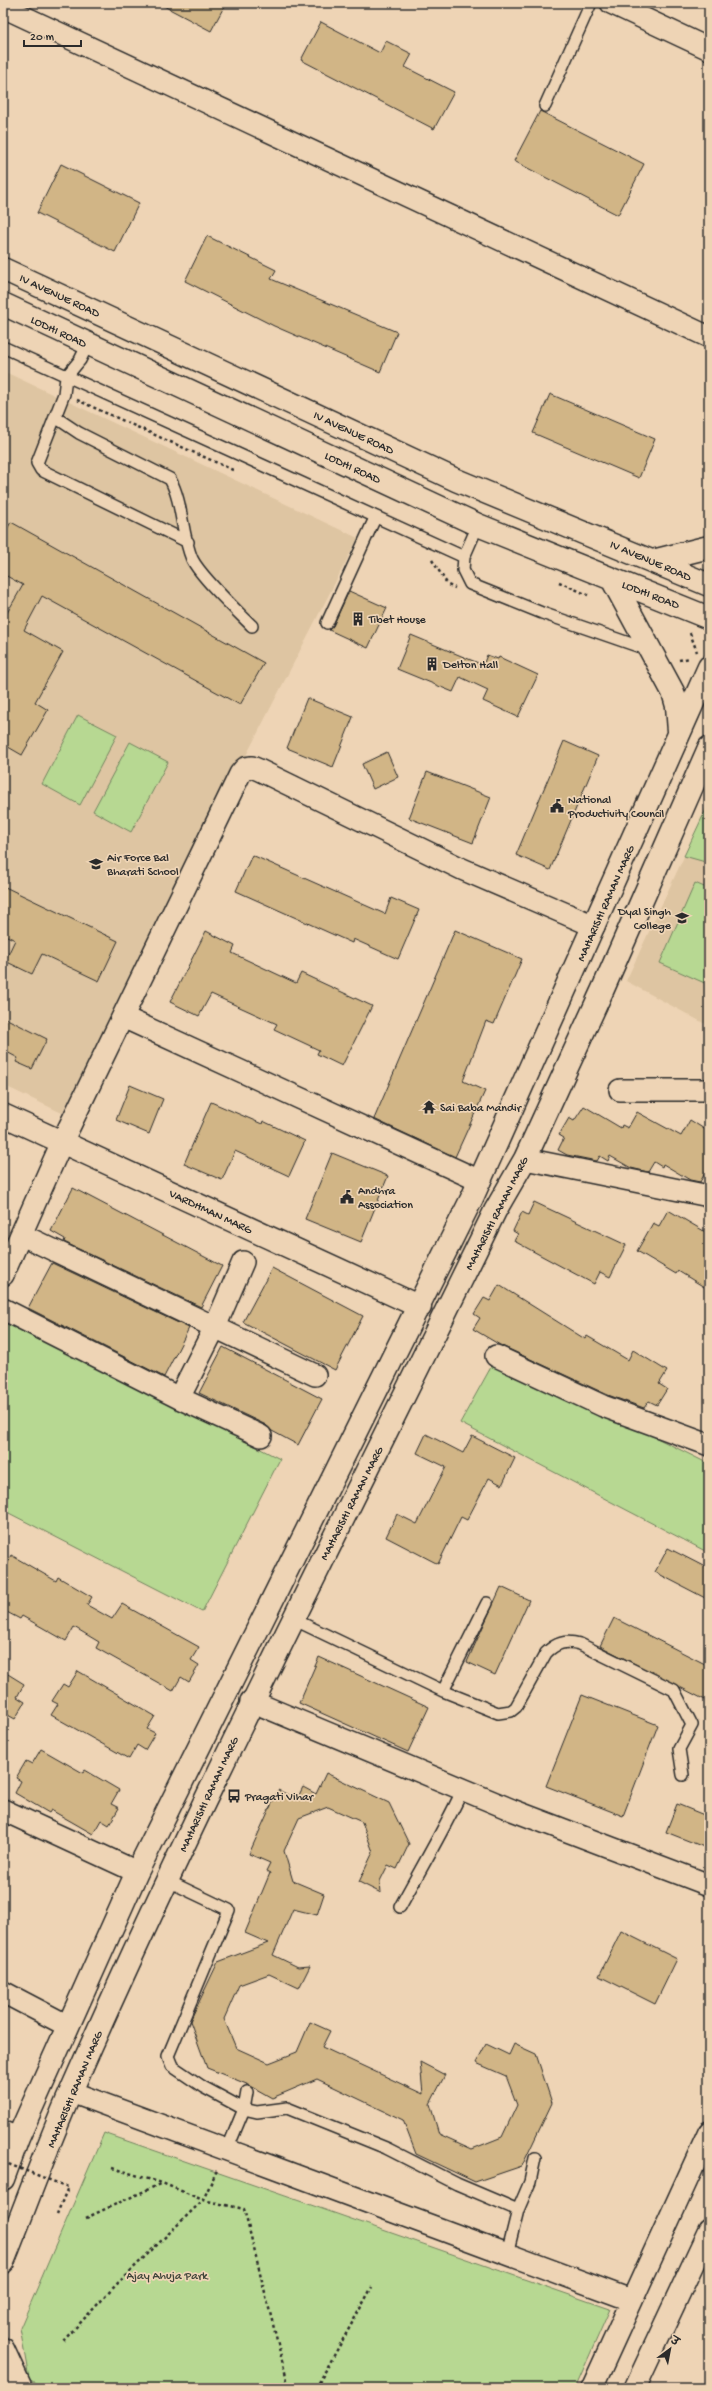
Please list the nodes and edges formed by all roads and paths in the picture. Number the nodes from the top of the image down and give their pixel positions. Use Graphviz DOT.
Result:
graph roads {
  1 [pos="591,3"];
  2 [pos="612,3"];
  3 [pos="3,7"];
  4 [pos="709,49"];
  5 [pos="545,106"];
  6 [pos="3,269"];
  7 [pos="3,304"];
  8 [pos="709,337"];
  9 [pos="88,344"];
  10 [pos="3,347"];
  11 [pos="66,377"];
  12 [pos="64,394"];
  13 [pos="55,417"];
  14 [pos="238,472"];
  15 [pos="375,518"];
  16 [pos="478,525"];
  17 [pos="188,542"];
  18 [pos="709,548"];
  19 [pos="464,557"];
  20 [pos="426,558"];
  21 [pos="653,561"];
  22 [pos="612,579"];
  23 [pos="709,585"];
  24 [pos="461,591"];
  25 [pos="709,618"];
  26 [pos="327,623"];
  27 [pos="252,626"];
  28 [pos="689,628"];
  29 [pos="651,651"];
  30 [pos="676,660"];
  31 [pos="700,660"];
  32 [pos="680,732"];
  33 [pos="709,748"];
  34 [pos="594,926"];
  35 [pos="123,1017"];
  36 [pos="620,1090"];
  37 [pos="709,1090"];
  38 [pos="3,1115"];
  39 [pos="62,1142"];
  40 [pos="525,1159"];
  41 [pos="480,1181"];
  42 [pos="709,1196"];
  43 [pos="22,1235"];
  44 [pos="242,1262"];
  45 [pos="3,1275"];
  46 [pos="420,1307"];
  47 [pos="3,1309"];
  48 [pos="215,1327"];
  49 [pos="496,1356"];
  50 [pos="316,1375"];
  51 [pos="179,1398"];
  52 [pos="261,1436"];
  53 [pos="709,1445"];
  54 [pos="487,1603"];
  55 [pos="293,1619"];
  56 [pos="443,1691"];
  57 [pos="251,1701"];
  58 [pos="683,1775"];
  59 [pos="463,1789"];
  60 [pos="3,1810"];
  61 [pos="137,1872"];
  62 [pos="166,1880"];
  63 [pos="709,1885"];
  64 [pos="400,1907"];
  65 [pos="3,1992"];
  66 [pos="68,2026"];
  67 [pos="71,2092"];
  68 [pos="247,2092"];
  69 [pos="244,2109"];
  70 [pos="709,2132"];
  71 [pos="10,2135"];
  72 [pos="227,2150"];
  73 [pos="535,2158"];
  74 [pos="3,2162"];
  75 [pos="112,2168"];
  76 [pos="3,2179"];
  77 [pos="162,2183"];
  78 [pos="203,2200"];
  79 [pos="518,2210"];
  80 [pos="58,2214"];
  81 [pos="86,2218"];
  82 [pos="709,2230"];
  83 [pos="507,2254"];
  84 [pos="3,2262"];
  85 [pos="372,2286"];
  86 [pos="631,2300"];
  87 [pos="63,2341"];
  88 [pos="3,2349"];
  89 [pos="21,2388"];
  90 [pos="289,2388"];
  91 [pos="316,2388"];
  92 [pos="592,2388"];
  93 [pos="635,2388"];
  1 -- 5 [label="lane"];
  2 -- 4 [label="street"];
  3 -- 8 [label="street"];
  6 -- 21 [label="main road, IV AVENUE ROAD"];
  7 -- 9 [label="main road, LODHI ROAD"];
  9 -- 11 [label="lane"];
  9 -- 16 [label="main road, LODHI ROAD"];
  10 -- 11 [label="lane"];
  11 -- 12 [label="lane"];
  11 -- 15 [label="lane"];
  12 -- 13 [label="lane"];
  12 -- 14 [label="path"];
  13 -- 17 [label="lane"];
  13 -- 17 [label="lane"];
  15 -- 19 [label="lane"];
  15 -- 26 [label="lane"];
  16 -- 19 [label="lane"];
  16 -- 22 [label="main road, LODHI ROAD"];
  17 -- 27 [label="lane"];
  18 -- 21 [label="main road"];
  19 -- 29 [label="lane"];
  20 -- 24 [label="path"];
  21 -- 23 [label="main road, IV AVENUE ROAD"];
  22 -- 25 [label="main road, LODHI ROAD"];
  22 -- 29 [label="main road"];
  28 -- 31 [label="path"];
  29 -- 32 [label="main road"];
  30 -- 31 [label="path"];
  31 -- 32 [label="main road, MAHARISHI RAMAN MARG"];
  32 -- 34 [label="main road, MAHARISHI RAMAN MARG"];
  33 -- 40 [label="main road, MAHARISHI RAMAN MARG"];
  34 -- 35 [label="street"];
  34 -- 41 [label="main road, MAHARISHI RAMAN MARG"];
  35 -- 39 [label="street"];
  35 -- 41 [label="street"];
  36 -- 37 [label="street"];
  38 -- 39 [label="main road, VARDHMAN MARG"];
  39 -- 43 [label="street"];
  39 -- 46 [label="main road, VARDHMAN MARG"];
  40 -- 42 [label="street"];
  40 -- 55 [label="main road, MAHARISHI RAMAN MARG"];
  41 -- 46 [label="main road, MAHARISHI RAMAN MARG"];
  43 -- 45 [label="street"];
  43 -- 48 [label="street"];
  44 -- 48 [label="street"];
  46 -- 61 [label="main road, MAHARISHI RAMAN MARG"];
  47 -- 51 [label="street"];
  48 -- 50 [label="street"];
  48 -- 51 [label="street"];
  49 -- 53 [label="street"];
  51 -- 52 [label="street"];
  54 -- 56 [label="lane"];
  55 -- 56 [label="lane"];
  55 -- 57 [label="main road, MAHARISHI RAMAN MARG"];
  56 -- 58 [label="lane"];
  57 -- 59 [label="street"];
  57 -- 62 [label="main road, MAHARISHI RAMAN MARG"];
  59 -- 63 [label="street"];
  59 -- 64 [label="lane"];
  60 -- 61 [label="street"];
  61 -- 66 [label="main road, MAHARISHI RAMAN MARG"];
  62 -- 67 [label="main road, MAHARISHI RAMAN MARG"];
  62 -- 69 [label="lane"];
  65 -- 66 [label="street"];
  66 -- 71 [label="main road, MAHARISHI RAMAN MARG"];
  67 -- 72 [label="street"];
  67 -- 84 [label="main road, MAHARISHI RAMAN MARG"];
  68 -- 69 [label="lane"];
  69 -- 72 [label="lane"];
  69 -- 79 [label="lane"];
  70 -- 86 [label="street"];
  71 -- 76 [label="main road, MAHARISHI RAMAN MARG"];
  72 -- 78 [label="path"];
  72 -- 83 [label="street"];
  73 -- 79 [label="lane"];
  74 -- 80 [label="path, bridge"];
  75 -- 77 [label="path"];
  77 -- 78 [label="path"];
  77 -- 81 [label="path"];
  78 -- 87 [label="path"];
  78 -- 90 [label="path"];
  79 -- 83 [label="lane"];
  82 -- 93 [label="street"];
  83 -- 86 [label="street"];
  85 -- 91 [label="path"];
  86 -- 92 [label="street"];
  88 -- 89 [label="main road"];
}
